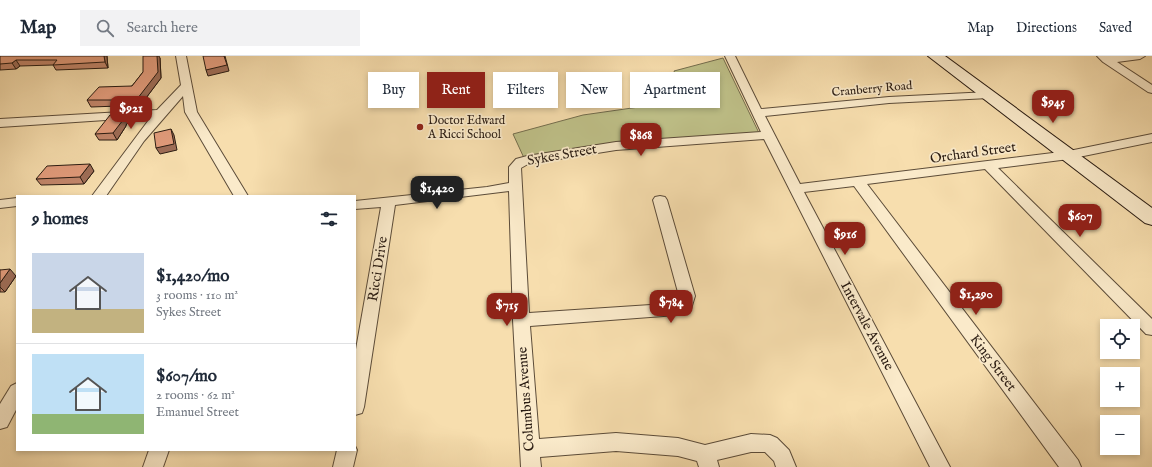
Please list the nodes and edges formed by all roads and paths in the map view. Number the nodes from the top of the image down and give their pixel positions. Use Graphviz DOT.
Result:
graph roads {
  1 [pos="182,56"];
  2 [pos="730,56"];
  3 [pos="935,56"];
  4 [pos="1140,56"];
  5 [pos="1104,58"];
  6 [pos="187,85"];
  7 [pos="1152,90"];
  8 [pos="989,95"];
  9 [pos="160,113"];
  10 [pos="757,113"];
  11 [pos="0,123"];
  12 [pos="768,135"];
  13 [pos="1152,138"];
  14 [pos="1069,155"];
  15 [pos="988,166"];
  16 [pos="858,182"];
  17 [pos="516,186"];
  18 [pos="797,189"];
  19 [pos="99,195"];
  20 [pos="240,195"];
  21 [pos="660,200"];
  22 [pos="16,202"];
  23 [pos="388,202"];
  24 [pos="0,204"];
  25 [pos="356,205"];
  26 [pos="1152,218"];
  27 [pos="1146,314"];
  28 [pos="521,320"];
  29 [pos="1152,329"];
  30 [pos="16,393"];
  31 [pos="356,401"];
  32 [pos="0,421"];
  33 [pos="159,451"];
  34 [pos="347,451"];
  35 [pos="531,458"];
  36 [pos="707,461"];
  37 [pos="153,467"];
  38 [pos="343,467"];
  39 [pos="786,467"];
  40 [pos="940,467"];
  41 [pos="1071,467"];
  1 -- 6 [label="street"];
  2 -- 10 [label="street, Intervale Avenue"];
  3 -- 8 [label="street"];
  4 -- 5 [label="street"];
  5 -- 7 [label="street"];
  6 -- 9 [label="street"];
  6 -- 20 [label="street"];
  8 -- 10 [label="street, Cranberry Road"];
  8 -- 14 [label="street"];
  9 -- 11 [label="street"];
  9 -- 19 [label="street"];
  10 -- 12 [label="street, Intervale Avenue"];
  12 -- 17 [label="street, Sykes Street"];
  12 -- 18 [label="street, Intervale Avenue"];
  13 -- 14 [label="street, Orchard Street"];
  14 -- 15 [label="street, Orchard Street"];
  14 -- 26 [label="street"];
  15 -- 16 [label="street, Orchard Street"];
  15 -- 27 [label="street"];
  16 -- 18 [label="street, Orchard Street"];
  16 -- 41 [label="street, King Street"];
  17 -- 23 [label="street"];
  17 -- 28 [label="street, Columbus Avenue"];
  18 -- 40 [label="street, Intervale Avenue"];
  21 -- 28 [label="street"];
  22 -- 24 [label="street"];
  23 -- 25 [label="street"];
  23 -- 31 [label="street, Ricci Drive"];
  27 -- 29 [label="street"];
  28 -- 35 [label="street, Columbus Avenue"];
  30 -- 32 [label="street"];
  33 -- 37 [label="street"];
  34 -- 38 [label="street"];
  35 -- 36 [label="street"];
  36 -- 39 [label="street"];
}
